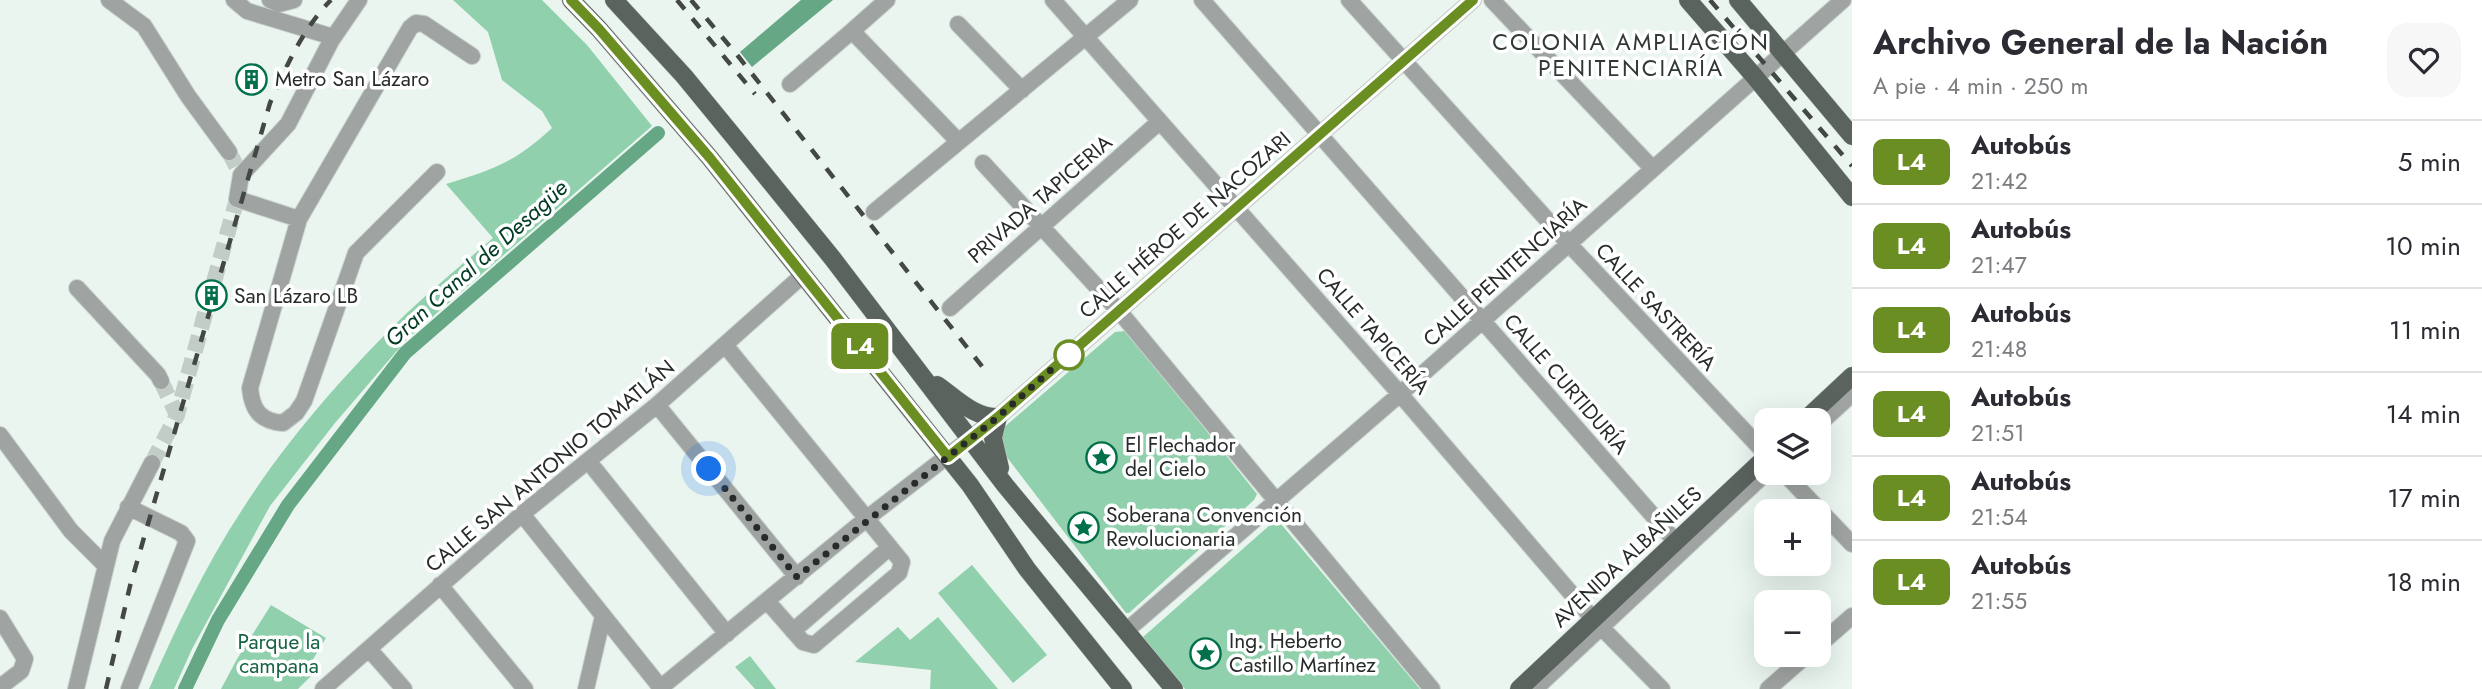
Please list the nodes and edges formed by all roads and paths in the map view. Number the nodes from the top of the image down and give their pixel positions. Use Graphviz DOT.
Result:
graph roads {
  1 [pos="109,0"];
  2 [pos="234,0"];
  3 [pos="270,0"];
  4 [pos="294,0"];
  5 [pos="571,0"];
  6 [pos="614,0"];
  7 [pos="887,0"];
  8 [pos="1053,0"];
  9 [pos="1130,0"];
  10 [pos="1202,0"];
  11 [pos="1349,0"];
  12 [pos="1473,0"];
  13 [pos="1492,0"];
  14 [pos="1688,0"];
  15 [pos="1738,0"];
  16 [pos="1843,0"];
  17 [pos="355,4"];
  18 [pos="1454,6"];
  19 [pos="958,24"];
  20 [pos="852,31"];
  21 [pos="333,37"];
  22 [pos="1086,37"];
  23 [pos="1783,52"];
  24 [pos="472,56"];
  25 [pos="1403,61"];
  26 [pos="1755,77"];
  27 [pos="790,84"];
  28 [pos="1022,90"];
  29 [pos="1159,122"];
  30 [pos="1319,135"];
  31 [pos="1852,136"];
  32 [pos="958,141"];
  33 [pos="229,152"];
  34 [pos="983,163"];
  35 [pos="1652,168"];
  36 [pos="437,172"];
  37 [pos="1852,197"];
  38 [pos="1237,208"];
  39 [pos="874,212"];
  40 [pos="299,219"];
  41 [pos="1041,225"];
  42 [pos="1569,244"];
  43 [pos="803,275"];
  44 [pos="77,288"];
  45 [pos="950,308"];
  46 [pos="1119,311"];
  47 [pos="1483,321"];
  48 [pos="725,345"];
  49 [pos="923,375"];
  50 [pos="1852,376"];
  51 [pos="160,381"];
  52 [pos="1400,394"];
  53 [pos="1852,394"];
  54 [pos="657,405"];
  55 [pos="1818,408"];
  56 [pos="1831,413"];
  57 [pos="998,417"];
  58 [pos="0,435"];
  59 [pos="971,438"];
  60 [pos="1754,443"];
  61 [pos="948,457"];
  62 [pos="589,462"];
  63 [pos="152,463"];
  64 [pos="1754,467"];
  65 [pos="1754,484"];
  66 [pos="1005,485"];
  67 [pos="1795,485"];
  68 [pos="1276,502"];
  69 [pos="128,507"];
  70 [pos="522,514"];
  71 [pos="866,519"];
  72 [pos="1676,542"];
  73 [pos="1852,544"];
  74 [pos="890,547"];
  75 [pos="105,565"];
  76 [pos="797,577"];
  77 [pos="440,585"];
  78 [pos="768,601"];
  79 [pos="603,616"];
  80 [pos="1852,617"];
  81 [pos="0,618"];
  82 [pos="1598,623"];
  83 [pos="793,631"];
  84 [pos="1126,631"];
  85 [pos="727,634"];
  86 [pos="1831,635"];
  87 [pos="369,649"];
  88 [pos="1793,667"];
  89 [pos="0,687"];
  90 [pos="660,688"];
  91 [pos="76,689"];
  92 [pos="129,689"];
  93 [pos="323,689"];
  94 [pos="404,689"];
  95 [pos="525,689"];
  96 [pos="586,689"];
  97 [pos="1123,689"];
  98 [pos="1174,689"];
  99 [pos="1432,689"];
  100 [pos="1519,689"];
  101 [pos="1535,689"];
  102 [pos="1662,689"];
  103 [pos="1768,689"];
  1 -- 33 [label="street"];
  2 -- 21 [label="street"];
  3 -- 4 [label="street"];
  5 -- 43 [label="main road"];
  6 -- 49 [label="main road"];
  7 -- 20 [label="street"];
  8 -- 22 [label="street, CALLE TAPICERÍA"];
  9 -- 22 [label="street"];
  10 -- 30 [label="street, CALLE CURTIDURÍA"];
  11 -- 25 [label="street, CALLE SASTRERÍA"];
  12 -- 18 [label="street, CALLE HÉROE DE NACOZARI"];
  13 -- 35 [label="street"];
  14 -- 26 [label="main road"];
  15 -- 23 [label="main road"];
  16 -- 23 [label="street, CALLE PENITENCIARÍA"];
  17 -- 21 [label="street"];
  18 -- 25 [label="street, CALLE HÉROE DE NACOZARI"];
  19 -- 28 [label="street"];
  20 -- 27 [label="street"];
  20 -- 32 [label="street"];
  21 -- 40 [label="street"];
  22 -- 28 [label="street"];
  22 -- 29 [label="street, CALLE TAPICERÍA"];
  23 -- 26 [label="street, CALLE PENITENCIARÍA"];
  23 -- 31 [label="main road"];
  24 -- 40 [label="street"];
  25 -- 30 [label="street, CALLE HÉROE DE NACOZARI"];
  25 -- 42 [label="street, CALLE SASTRERÍA"];
  26 -- 35 [label="street, CALLE PENITENCIARÍA"];
  26 -- 37 [label="main road"];
  28 -- 32 [label="street"];
  29 -- 38 [label="street, CALLE TAPICERÍA"];
  29 -- 41 [label="street, PRIVADA TAPICERIA"];
  30 -- 38 [label="street, CALLE HÉROE DE NACOZARI"];
  30 -- 47 [label="street, CALLE CURTIDURÍA"];
  32 -- 39 [label="street"];
  34 -- 41 [label="street"];
  35 -- 42 [label="street, CALLE PENITENCIARÍA"];
  36 -- 40 [label="street"];
  38 -- 46 [label="street, CALLE HÉROE DE NACOZARI"];
  38 -- 52 [label="street, CALLE TAPICERÍA"];
  41 -- 45 [label="street, PRIVADA TAPICERIA"];
  41 -- 46 [label="street"];
  42 -- 47 [label="street, CALLE PENITENCIARÍA"];
  42 -- 60 [label="street, CALLE SASTRERÍA"];
  43 -- 48 [label="street, CALLE SAN ANTONIO TOMATLÁN"];
  43 -- 61 [label="main road"];
  44 -- 51 [label="street"];
  46 -- 57 [label="street, CALLE HÉROE DE NACOZARI"];
  46 -- 68 [label="street"];
  47 -- 52 [label="street, CALLE PENITENCIARÍA"];
  47 -- 72 [label="street, CALLE CURTIDURÍA"];
  48 -- 54 [label="street, CALLE SAN ANTONIO TOMATLÁN"];
  48 -- 71 [label="street"];
  49 -- 57 [label="main road"];
  49 -- 59 [label="main road"];
  50 -- 55 [label="main road"];
  52 -- 68 [label="street, CALLE PENITENCIARÍA"];
  52 -- 82 [label="street, CALLE TAPICERÍA"];
  53 -- 56 [label="street"];
  54 -- 62 [label="street, CALLE SAN ANTONIO TOMATLÁN"];
  54 -- 76 [label="street"];
  57 -- 59 [label="street, CALLE HÉROE DE NACOZARI"];
  57 -- 66 [label="main road"];
  58 -- 75 [label="street"];
  59 -- 61 [label="street, CALLE HÉROE DE NACOZARI"];
  59 -- 66 [label="main road"];
  61 -- 71 [label="street, CALLE HÉROE DE NACOZARI"];
  61 -- 97 [label="main road"];
  62 -- 70 [label="street, CALLE SAN ANTONIO TOMATLÁN"];
  62 -- 85 [label="street"];
  63 -- 69 [label="street"];
  64 -- 72 [label="main road, AVENIDA ALBAÑILES"];
  65 -- 82 [label="street"];
  66 -- 84 [label="main road"];
  67 -- 73 [label="street"];
  68 -- 84 [label="street, CALLE PENITENCIARÍA"];
  68 -- 99 [label="street"];
  69 -- 75 [label="street"];
  69 -- 92 [label="street"];
  70 -- 77 [label="street, CALLE SAN ANTONIO TOMATLÁN"];
  70 -- 79 [label="street"];
  71 -- 74 [label="street"];
  71 -- 76 [label="street, CALLE HÉROE DE NACOZARI"];
  72 -- 82 [label="main road, AVENIDA ALBAÑILES"];
  74 -- 83 [label="street"];
  74 -- 83 [label="street"];
  75 -- 91 [label="street"];
  76 -- 78 [label="street, CALLE HÉROE DE NACOZARI"];
  77 -- 87 [label="street, CALLE SAN ANTONIO TOMATLÁN"];
  77 -- 95 [label="street"];
  78 -- 83 [label="street"];
  78 -- 85 [label="street, CALLE HÉROE DE NACOZARI"];
  79 -- 90 [label="street"];
  79 -- 96 [label="street"];
  80 -- 86 [label="street"];
  81 -- 89 [label="street"];
  82 -- 100 [label="main road, AVENIDA ALBAÑILES"];
  82 -- 101 [label="street"];
  82 -- 102 [label="street, CALLE TAPICERÍA"];
  84 -- 98 [label="main road"];
  85 -- 90 [label="street, CALLE HÉROE DE NACOZARI"];
  87 -- 93 [label="street, CALLE SAN ANTONIO TOMATLÁN"];
  87 -- 94 [label="street"];
  88 -- 103 [label="street"];
}
